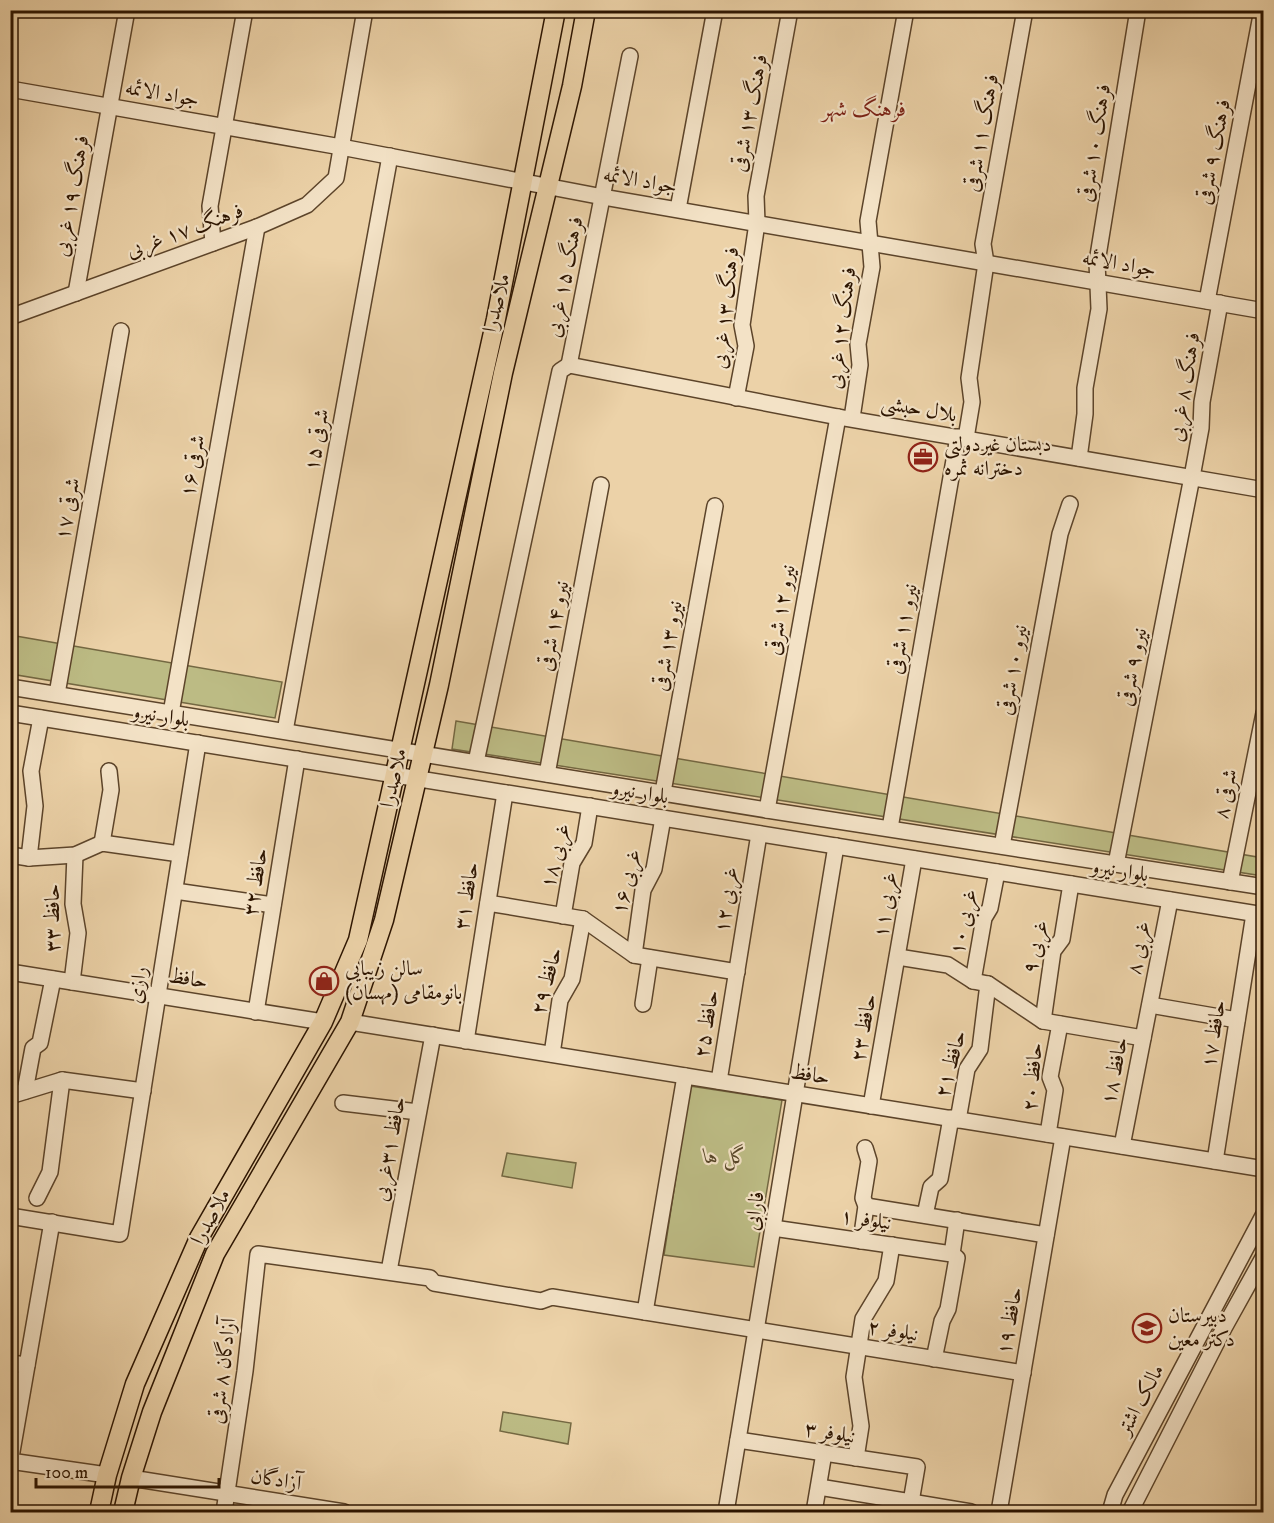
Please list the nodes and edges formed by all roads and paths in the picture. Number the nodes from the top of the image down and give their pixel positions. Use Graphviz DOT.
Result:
graph roads {
  1 [pos="127,10"];
  2 [pos="245,10"];
  3 [pos="365,10"];
  4 [pos="556,10"];
  5 [pos="586,10"];
  6 [pos="715,10"];
  7 [pos="790,10"];
  8 [pos="906,10"];
  9 [pos="1025,10"];
  10 [pos="1138,10"];
  11 [pos="1262,10"];
  12 [pos="630,56"];
  13 [pos="10,88"];
  14 [pos="110,106"];
  15 [pos="224,126"];
  16 [pos="341,147"];
  17 [pos="390,156"];
  18 [pos="523,181"];
  19 [pos="548,185"];
  20 [pos="603,197"];
  21 [pos="678,209"];
  22 [pos="758,223"];
  23 [pos="257,227"];
  24 [pos="213,243"];
  25 [pos="871,243"];
  26 [pos="986,262"];
  27 [pos="1098,282"];
  28 [pos="76,293"];
  29 [pos="1214,302"];
  30 [pos="1263,311"];
  31 [pos="10,317"];
  32 [pos="121,331"];
  33 [pos="568,365"];
  34 [pos="736,398"];
  35 [pos="845,418"];
  36 [pos="962,437"];
  37 [pos="1078,458"];
  38 [pos="1192,477"];
  39 [pos="602,485"];
  40 [pos="1263,490"];
  41 [pos="1070,504"];
  42 [pos="715,506"];
  43 [pos="10,687"];
  44 [pos="57,694"];
  45 [pos="10,713"];
  46 [pos="171,713"];
  47 [pos="1263,713"];
  48 [pos="41,718"];
  49 [pos="285,731"];
  50 [pos="198,743"];
  51 [pos="400,750"];
  52 [pos="423,754"];
  53 [pos="297,759"];
  54 [pos="476,762"];
  55 [pos="109,771"];
  56 [pos="547,774"];
  57 [pos="394,775"];
  58 [pos="417,779"];
  59 [pos="663,792"];
  60 [pos="505,793"];
  61 [pos="590,806"];
  62 [pos="767,810"];
  63 [pos="663,818"];
  64 [pos="890,828"];
  65 [pos="759,834"];
  66 [pos="102,843"];
  67 [pos="836,846"];
  68 [pos="1002,846"];
  69 [pos="180,854"];
  70 [pos="10,855"];
  71 [pos="75,855"];
  72 [pos="29,858"];
  73 [pos="914,859"];
  74 [pos="1116,864"];
  75 [pos="997,872"];
  76 [pos="1230,882"];
  77 [pos="1071,884"];
  78 [pos="1263,887"];
  79 [pos="175,891"];
  80 [pos="1170,900"];
  81 [pos="488,903"];
  82 [pos="273,905"];
  83 [pos="1258,914"];
  84 [pos="563,916"];
  85 [pos="583,920"];
  86 [pos="634,955"];
  87 [pos="898,957"];
  88 [pos="650,958"];
  89 [pos="10,972"];
  90 [pos="737,972"];
  91 [pos="53,979"];
  92 [pos="72,982"];
  93 [pos="981,982"];
  94 [pos="158,996"];
  95 [pos="643,1004"];
  96 [pos="1150,1005"];
  97 [pos="256,1012"];
  98 [pos="1237,1020"];
  99 [pos="1043,1021"];
  100 [pos="323,1022"];
  101 [pos="350,1022"];
  102 [pos="1060,1024"];
  103 [pos="433,1035"];
  104 [pos="1143,1038"];
  105 [pos="466,1041"];
  106 [pos="552,1054"];
  107 [pos="685,1076"];
  108 [pos="62,1080"];
  109 [pos="719,1081"];
  110 [pos="143,1091"];
  111 [pos="18,1094"];
  112 [pos="795,1094"];
  113 [pos="343,1103"];
  114 [pos="871,1106"];
  115 [pos="418,1112"];
  116 [pos="955,1119"];
  117 [pos="1056,1136"];
  118 [pos="1122,1146"];
  119 [pos="865,1148"];
  120 [pos="1215,1161"];
  121 [pos="1263,1169"];
  122 [pos="37,1198"];
  123 [pos="866,1206"];
  124 [pos="1263,1214"];
  125 [pos="925,1215"];
  126 [pos="10,1216"];
  127 [pos="957,1220"];
  128 [pos="52,1222"];
  129 [pos="773,1228"];
  130 [pos="1046,1235"];
  131 [pos="861,1241"];
  132 [pos="892,1245"];
  133 [pos="258,1254"];
  134 [pos="952,1254"];
  135 [pos="1263,1256"];
  136 [pos="390,1271"];
  137 [pos="645,1312"];
  138 [pos="756,1330"];
  139 [pos="858,1347"];
  140 [pos="934,1359"];
  141 [pos="10,1363"];
  142 [pos="27,1365"];
  143 [pos="1023,1373"];
  144 [pos="738,1440"];
  145 [pos="824,1453"];
  146 [pos="856,1458"];
  147 [pos="11,1462"];
  148 [pos="107,1475"];
  149 [pos="131,1478"];
  150 [pos="819,1487"];
  151 [pos="227,1494"];
  152 [pos="911,1502"];
  153 [pos="878,1505"];
  154 [pos="304,1509"];
  155 [pos="99,1512"];
  156 [pos="123,1512"];
  157 [pos="224,1512"];
  158 [pos="345,1512"];
  159 [pos="726,1512"];
  160 [pos="814,1512"];
  161 [pos="971,1512"];
  162 [pos="999,1512"];
  163 [pos="1110,1512"];
  164 [pos="1130,1512"];
  1 -- 14 [label="street, فرهنگ ۱۹ غربی"];
  2 -- 15 [label="street"];
  3 -- 16 [label="street, فرهنگ ۱۷ غربی"];
  4 -- 18 [label="main road, ملاصدرا"];
  5 -- 19 [label="main road, ملاصدرا"];
  6 -- 21 [label="street"];
  7 -- 22 [label="street, فرهنگ ۱۳ شرقی"];
  8 -- 25 [label="street, فرهنگ ۱۲ غربی"];
  9 -- 26 [label="street, فرهنگ ۱۱ شرقی"];
  10 -- 27 [label="street, فرهنگ ۱۰ شرقی"];
  11 -- 29 [label="street, فرهنگ ۹ شرقی"];
  12 -- 20 [label="street, فرهنگ ۱۵ غربی"];
  13 -- 14 [label="street, جواد الائمه"];
  14 -- 15 [label="street, جواد الائمه"];
  14 -- 28 [label="street, فرهنگ ۱۹ غربی"];
  15 -- 16 [label="street, جواد الائمه"];
  15 -- 24 [label="street"];
  16 -- 17 [label="street, جواد الائمه"];
  16 -- 23 [label="street, فرهنگ ۱۷ غربی"];
  17 -- 18 [label="street, جواد الائمه"];
  17 -- 49 [label="street, ۱۵ شرقی"];
  18 -- 19 [label="street, جواد الائمه"];
  18 -- 51 [label="main road, ملاصدرا"];
  19 -- 20 [label="street, جواد الائمه"];
  19 -- 52 [label="main road, ملاصدرا"];
  20 -- 21 [label="street, جواد الائمه"];
  20 -- 33 [label="street, فرهنگ ۱۵ غربی"];
  21 -- 22 [label="street, جواد الائمه"];
  22 -- 25 [label="street, جواد الائمه"];
  22 -- 34 [label="street, فرهنگ ۱۳ غربی"];
  23 -- 24 [label="street, فرهنگ ۱۷ غربی"];
  23 -- 46 [label="street, ۱۶ شرقی"];
  24 -- 28 [label="street, فرهنگ ۱۷ غربی"];
  25 -- 26 [label="street, جواد الائمه"];
  25 -- 35 [label="street, فرهنگ ۱۲ غربی"];
  26 -- 27 [label="street, جواد الائمه"];
  26 -- 36 [label="street, فرهنگ ۱۱ شرقی"];
  27 -- 29 [label="street, جواد الائمه"];
  27 -- 37 [label="street, فرهنگ ۱۰ شرقی"];
  28 -- 31 [label="street, فرهنگ ۱۷ غربی"];
  29 -- 30 [label="street, جواد الائمه"];
  29 -- 38 [label="street, فرهنگ ۸ غربی"];
  32 -- 44 [label="street, ۱۷ شرقی"];
  33 -- 34 [label="street, بلال حبشی"];
  33 -- 54 [label="street, فرهنگ ۱۵ غربی"];
  34 -- 35 [label="street, بلال حبشی"];
  35 -- 36 [label="street, بلال حبشی"];
  35 -- 62 [label="street, نیرو ۱۲ شرقی"];
  36 -- 37 [label="street, بلال حبشی"];
  36 -- 64 [label="street, نیرو ۱۱ شرقی"];
  37 -- 38 [label="street, بلال حبشی"];
  38 -- 40 [label="street, بلال حبشی"];
  38 -- 74 [label="street, نیرو ۹ شرقی"];
  39 -- 56 [label="street, نیرو ۱۴ شرقی"];
  41 -- 68 [label="street, نیرو ۱۰ شرقی"];
  42 -- 59 [label="street, نیرو ۱۳ شرقی"];
  43 -- 44 [label="street, بلوار نیرو"];
  44 -- 46 [label="street, بلوار نیرو"];
  45 -- 48 [label="street, بلوار نیرو"];
  46 -- 49 [label="street, بلوار نیرو"];
  47 -- 76 [label="street, ۸ شرقی"];
  48 -- 50 [label="street, بلوار نیرو"];
  48 -- 72 [label="street"];
  49 -- 51 [label="street, بلوار نیرو"];
  50 -- 53 [label="street, بلوار نیرو"];
  50 -- 69 [label="street, رازی"];
  51 -- 52 [label="street, بلوار نیرو"];
  51 -- 57 [label="main road, ملاصدرا"];
  52 -- 54 [label="street, بلوار نیرو"];
  52 -- 58 [label="main road, ملاصدرا"];
  53 -- 57 [label="street, بلوار نیرو"];
  53 -- 82 [label="street, حافظ ۳۲"];
  54 -- 56 [label="street, بلوار نیرو"];
  55 -- 66 [label="street"];
  56 -- 59 [label="street, بلوار نیرو"];
  57 -- 58 [label="street, بلوار نیرو"];
  57 -- 100 [label="main road, ملاصدرا"];
  58 -- 60 [label="street, بلوار نیرو"];
  58 -- 101 [label="main road, ملاصدرا"];
  59 -- 62 [label="street, بلوار نیرو"];
  60 -- 61 [label="street, بلوار نیرو"];
  60 -- 81 [label="street, حافظ ۳۱"];
  61 -- 63 [label="street, بلوار نیرو"];
  61 -- 84 [label="street, ۱۸ غربی"];
  62 -- 64 [label="street, بلوار نیرو"];
  63 -- 65 [label="street, بلوار نیرو"];
  63 -- 86 [label="street, ۱۶ غربی"];
  64 -- 68 [label="street, بلوار نیرو"];
  65 -- 67 [label="street, بلوار نیرو"];
  65 -- 90 [label="street, ۱۲ غربی"];
  66 -- 69 [label="street"];
  66 -- 71 [label="street"];
  67 -- 73 [label="street, بلوار نیرو"];
  67 -- 112 [label="street, فارابی"];
  68 -- 74 [label="street, بلوار نیرو"];
  69 -- 79 [label="street, رازی"];
  70 -- 72 [label="street"];
  71 -- 72 [label="street"];
  71 -- 92 [label="street, حافظ ۳۳"];
  73 -- 75 [label="street, بلوار نیرو"];
  73 -- 87 [label="street, ۱۱ غربی"];
  74 -- 76 [label="street, بلوار نیرو"];
  75 -- 77 [label="street, بلوار نیرو"];
  75 -- 93 [label="street, ۱۰ غربی"];
  76 -- 78 [label="street, بلوار نیرو"];
  77 -- 80 [label="street, بلوار نیرو"];
  77 -- 99 [label="street, ۹ غربی"];
  79 -- 82 [label="street"];
  79 -- 94 [label="street, رازی"];
  80 -- 83 [label="street, بلوار نیرو"];
  80 -- 96 [label="street, ۸ غربی"];
  81 -- 84 [label="street"];
  81 -- 105 [label="street, حافظ ۳۱"];
  82 -- 97 [label="street, حافظ ۳۲"];
  83 -- 98 [label="street, حافظ ۱۷"];
  84 -- 85 [label="street"];
  85 -- 86 [label="street"];
  85 -- 106 [label="street, حافظ ۲۹"];
  86 -- 88 [label="street"];
  87 -- 93 [label="street"];
  87 -- 114 [label="street, حافظ ۲۳"];
  88 -- 90 [label="street"];
  88 -- 95 [label="street"];
  89 -- 91 [label="street, حافظ"];
  90 -- 109 [label="street, حافظ ۲۵"];
  91 -- 92 [label="street, حافظ"];
  91 -- 111 [label="street"];
  92 -- 94 [label="street, حافظ"];
  93 -- 99 [label="street"];
  93 -- 116 [label="street, حافظ ۲۱"];
  94 -- 97 [label="street, حافظ"];
  94 -- 110 [label="street, رازی"];
  96 -- 98 [label="street"];
  96 -- 104 [label="street, حافظ ۱۸"];
  97 -- 100 [label="street, حافظ"];
  98 -- 120 [label="street, حافظ ۱۷"];
  99 -- 102 [label="street"];
  100 -- 148 [label="main road, ملاصدرا"];
  101 -- 103 [label="street, حافظ"];
  101 -- 149 [label="main road, ملاصدرا"];
  102 -- 104 [label="street"];
  102 -- 117 [label="street, حافظ ۲۰"];
  103 -- 105 [label="street, حافظ"];
  103 -- 115 [label="street, حافظ ۳۱غربی"];
  104 -- 118 [label="street, حافظ ۱۸"];
  105 -- 106 [label="street, حافظ"];
  106 -- 107 [label="street, حافظ"];
  107 -- 109 [label="street, حافظ"];
  107 -- 137 [label="street"];
  108 -- 110 [label="street"];
  108 -- 111 [label="street"];
  108 -- 122 [label="street"];
  109 -- 112 [label="street, حافظ"];
  110 -- 128 [label="street, رازی"];
  112 -- 114 [label="street, حافظ"];
  112 -- 129 [label="street, فارابی"];
  113 -- 115 [label="street"];
  114 -- 116 [label="street, حافظ"];
  115 -- 136 [label="street, حافظ ۳۱غربی"];
  116 -- 117 [label="street, حافظ"];
  116 -- 125 [label="street, حافظ ۲۱"];
  117 -- 118 [label="street, حافظ"];
  117 -- 130 [label="street, حافظ ۱۹"];
  118 -- 120 [label="street, حافظ"];
  119 -- 123 [label="street"];
  120 -- 121 [label="street, حافظ"];
  123 -- 125 [label="street"];
  123 -- 131 [label="street"];
  124 -- 163 [label="street, مالک اشتر"];
  125 -- 127 [label="street"];
  126 -- 128 [label="street"];
  127 -- 130 [label="street"];
  127 -- 134 [label="street"];
  128 -- 142 [label="street"];
  129 -- 131 [label="street, نیلوفر ۱"];
  129 -- 138 [label="street, فارابی"];
  130 -- 143 [label="street, حافظ ۱۹"];
  131 -- 132 [label="street, نیلوفر ۱"];
  132 -- 134 [label="street, نیلوفر ۱"];
  132 -- 139 [label="street"];
  133 -- 136 [label="street, نیلوفر ۲"];
  133 -- 151 [label="street, آزادگان ۸ شرقی"];
  134 -- 140 [label="street"];
  135 -- 164 [label="street, مالک اشتر"];
  136 -- 137 [label="street, نیلوفر ۲"];
  137 -- 138 [label="street, نیلوفر ۲"];
  138 -- 139 [label="street, نیلوفر ۲"];
  138 -- 144 [label="street, فارابی"];
  139 -- 140 [label="street, نیلوفر ۲"];
  139 -- 146 [label="street"];
  140 -- 143 [label="street, نیلوفر ۲"];
  141 -- 142 [label="street"];
  142 -- 147 [label="street"];
  143 -- 162 [label="street, حافظ ۱۹"];
  144 -- 145 [label="street, نیلوفر ۳"];
  144 -- 159 [label="street, فارابی"];
  145 -- 146 [label="street, نیلوفر ۳"];
  145 -- 150 [label="street"];
  146 -- 152 [label="street, نیلوفر ۳"];
  147 -- 148 [label="street"];
  148 -- 155 [label="main road, ملاصدرا"];
  149 -- 151 [label="street, آزادگان"];
  149 -- 156 [label="main road, ملاصدرا"];
  150 -- 153 [label="street"];
  150 -- 160 [label="street"];
  151 -- 154 [label="street, آزادگان"];
  151 -- 157 [label="street, آزادگان ۸ شرقی"];
  152 -- 153 [label="street"];
  152 -- 161 [label="street"];
  154 -- 158 [label="street, آزادگان"];
}
